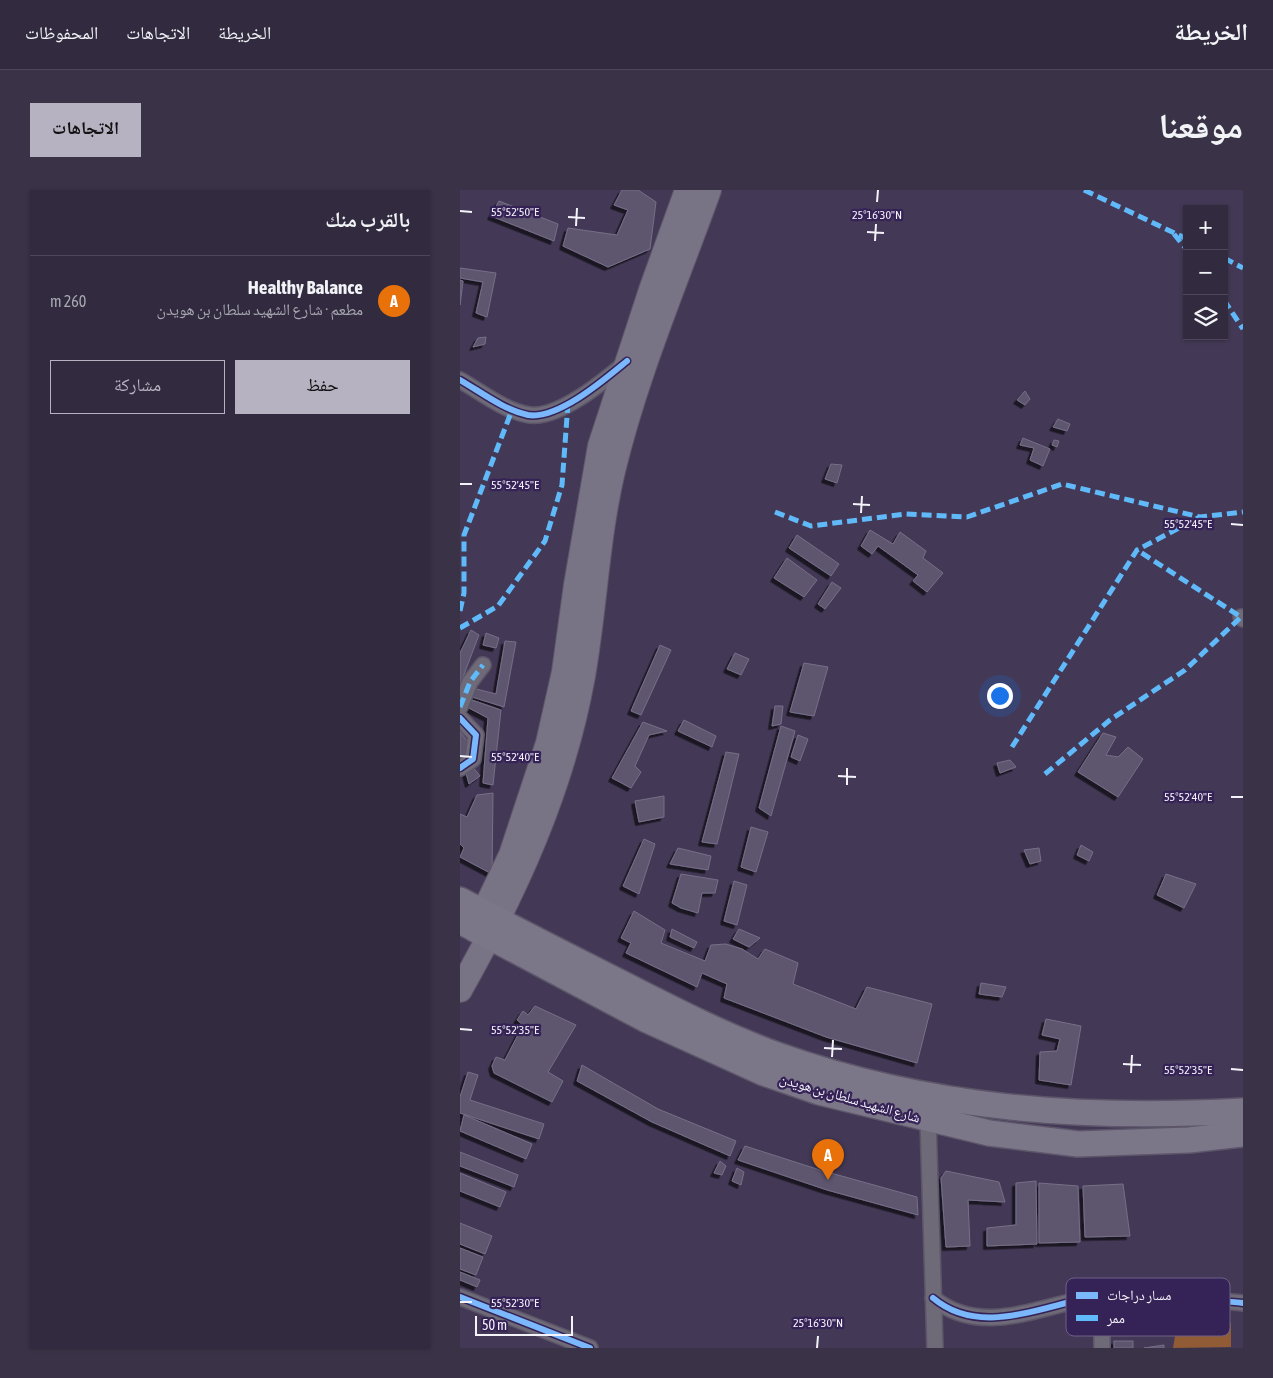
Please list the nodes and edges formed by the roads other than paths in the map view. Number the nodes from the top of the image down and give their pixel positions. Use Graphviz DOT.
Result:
graph roads {
  1 [pos="688,190"];
  2 [pos="709,190"];
  3 [pos="627,361"];
  4 [pos="460,380"];
  5 [pos="484,665"];
  6 [pos="460,707"];
  7 [pos="460,718"];
  8 [pos="460,768"];
  9 [pos="460,900"];
  10 [pos="481,924"];
  11 [pos="460,958"];
  12 [pos="460,990"];
  13 [pos="1243,1111"];
  14 [pos="1092,1114"];
  15 [pos="928,1120"];
  16 [pos="994,1134"];
  17 [pos="1243,1134"];
  18 [pos="1189,1140"];
  19 [pos="1243,1144"];
  20 [pos="460,1298"];
  21 [pos="933,1298"];
  22 [pos="1066,1302"];
  23 [pos="1230,1302"];
  24 [pos="1243,1303"];
  25 [pos="590,1348"];
  26 [pos="935,1348"];
  1 -- 3 [label="main road"];
  2 -- 10 [label="main road"];
  3 -- 4 [label="street"];
  3 -- 10 [label="main road"];
  5 -- 6 [label="street"];
  7 -- 8 [label="street"];
  9 -- 10 [label="highway, شارع الشهيد سلطان بن هويدن"];
  10 -- 11 [label="main road"];
  10 -- 12 [label="main road"];
  10 -- 14 [label="highway, شارع الشهيد سلطان بن هويدن"];
  10 -- 15 [label="highway, شارع الشهيد سلطان بن هويدن"];
  13 -- 14 [label="highway, شارع الشهيد سلطان بن هويدن"];
  14 -- 16 [label="highway"];
  15 -- 16 [label="highway, شارع الشهيد سلطان بن هويدن"];
  15 -- 21 [label="street"];
  16 -- 18 [label="highway, شارع الشهيد سلطان بن هويدن"];
  17 -- 18 [label="highway, شارع الشهيد سلطان بن هويدن"];
  18 -- 19 [label="street"];
  20 -- 25 [label="street"];
  21 -- 22 [label="street"];
  21 -- 26 [label="street"];
  23 -- 24 [label="street"];
}
